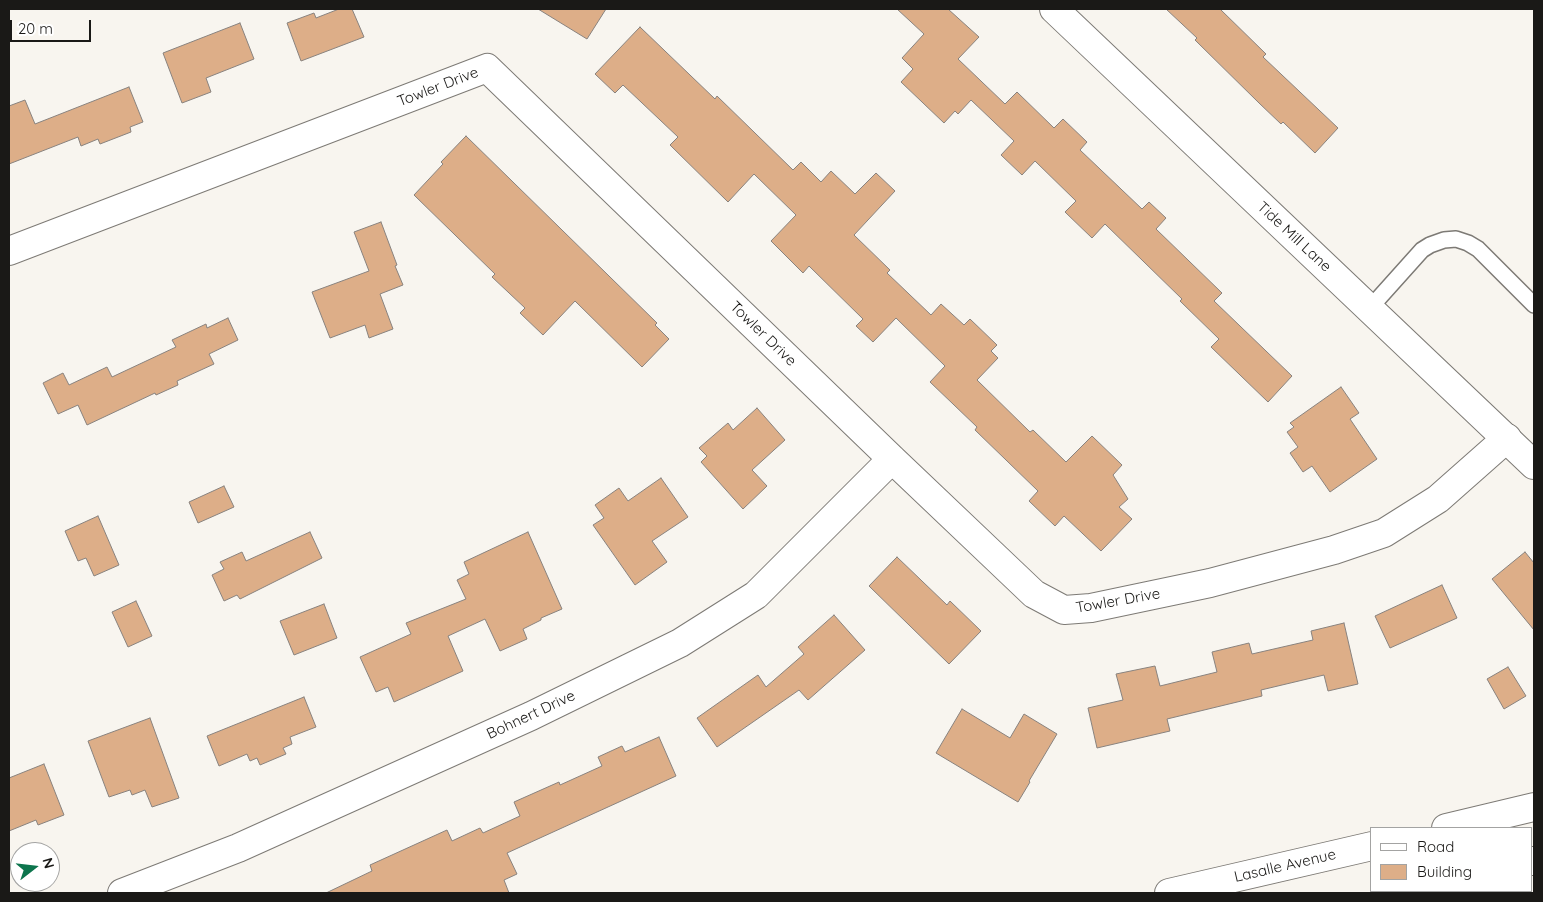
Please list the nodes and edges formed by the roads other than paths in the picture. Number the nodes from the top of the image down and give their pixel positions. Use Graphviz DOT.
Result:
graph roads {
  1 [pos="1054,9"];
  2 [pos="9,251"];
  3 [pos="1534,305"];
  4 [pos="1370,308"];
  5 [pos="1507,438"];
  6 [pos="892,459"];
  7 [pos="1534,465"];
  8 [pos="1534,807"];
  9 [pos="1450,827"];
  10 [pos="1370,846"];
  11 [pos="122,893"];
  12 [pos="1169,893"];
  1 -- 4 [label="street, Tide Mill Lane"];
  2 -- 6 [label="street, Towler Drive"];
  3 -- 4 [label="lane"];
  4 -- 5 [label="street, Tide Mill Lane"];
  5 -- 6 [label="street, Towler Drive"];
  5 -- 7 [label="street, Tide Mill Lane"];
  6 -- 11 [label="street, Bohnert Drive"];
  8 -- 9 [label="street"];
  10 -- 12 [label="street, Lasalle Avenue"];
}
